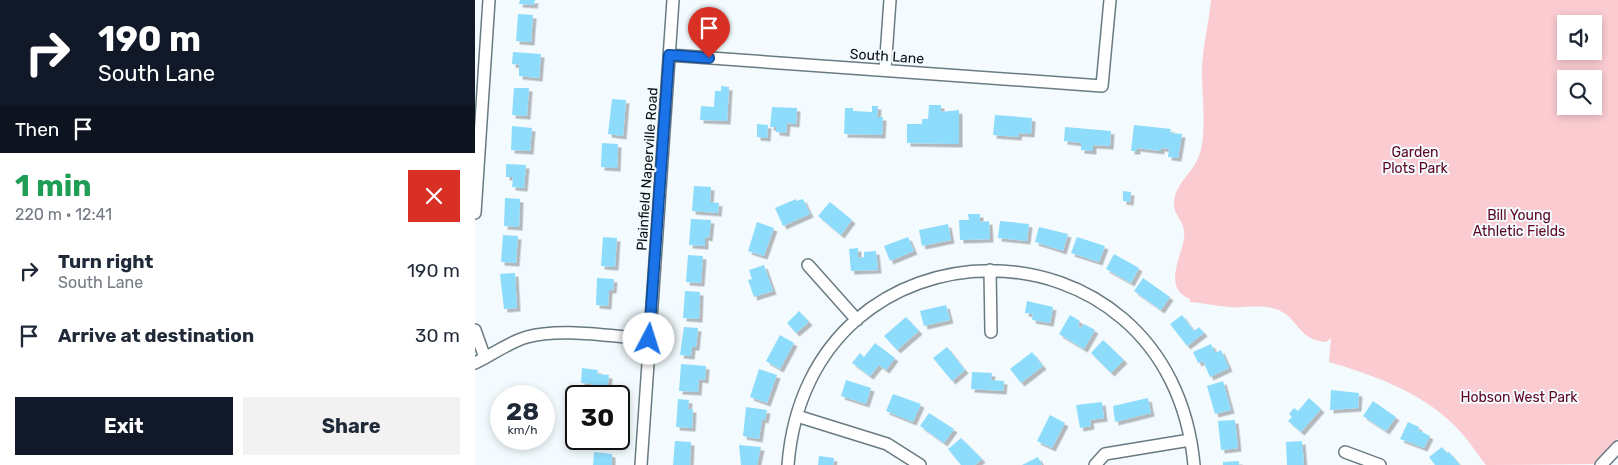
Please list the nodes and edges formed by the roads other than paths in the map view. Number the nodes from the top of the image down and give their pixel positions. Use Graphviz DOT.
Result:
graph roads {
  1 [pos="489,0"];
  2 [pos="673,0"];
  3 [pos="890,0"];
  4 [pos="1110,0"];
  5 [pos="669,55"];
  6 [pos="885,70"];
  7 [pos="475,213"];
  8 [pos="808,265"];
  9 [pos="990,270"];
  10 [pos="857,320"];
  11 [pos="475,330"];
  12 [pos="991,332"];
  13 [pos="649,339"];
  14 [pos="480,360"];
  15 [pos="797,416"];
  16 [pos="1190,440"];
  17 [pos="1618,447"];
  18 [pos="1345,452"];
  19 [pos="641,465"];
  20 [pos="788,465"];
  21 [pos="920,465"];
  22 [pos="1095,465"];
  23 [pos="1194,465"];
  24 [pos="1380,465"];
  25 [pos="1601,465"];
  1 -- 7 [label="street"];
  2 -- 5 [label="street, Plainfield Naperville Road"];
  3 -- 6 [label="street"];
  4 -- 6 [label="street, South Lane"];
  5 -- 6 [label="street, South Lane"];
  5 -- 13 [label="street, Plainfield Naperville Road"];
  8 -- 10 [label="street"];
  9 -- 10 [label="street"];
  9 -- 12 [label="street"];
  9 -- 16 [label="street"];
  10 -- 15 [label="street"];
  11 -- 14 [label="street"];
  13 -- 14 [label="street"];
  13 -- 19 [label="street, Plainfield Naperville Road"];
  15 -- 20 [label="street"];
  15 -- 21 [label="street"];
  16 -- 22 [label="street"];
  16 -- 23 [label="street"];
  17 -- 25 [label="street"];
  18 -- 24 [label="street"];
}
